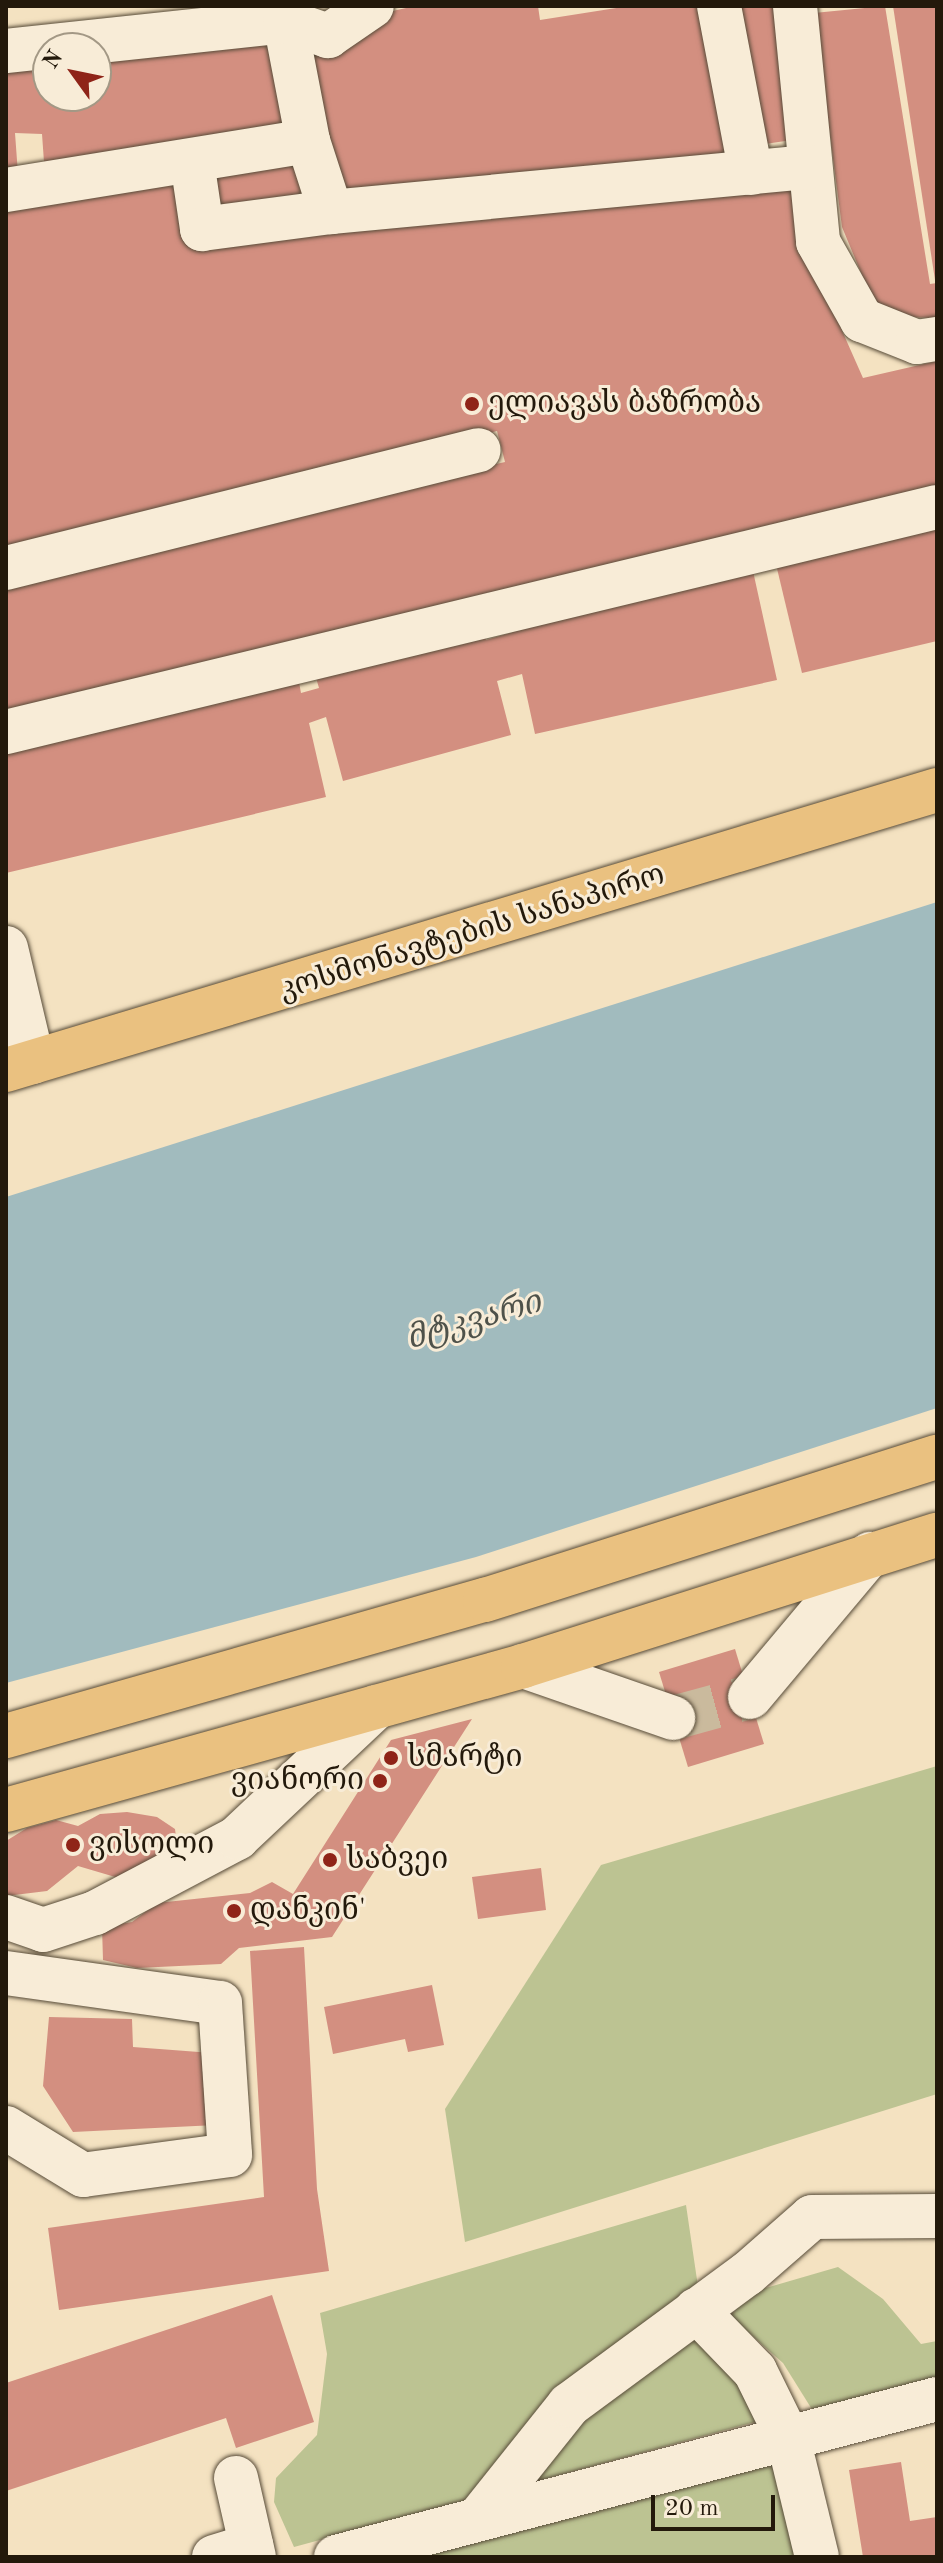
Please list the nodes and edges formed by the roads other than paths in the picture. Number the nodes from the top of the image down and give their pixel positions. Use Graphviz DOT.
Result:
graph roads {
  1 [pos="372,6"];
  2 [pos="719,6"];
  3 [pos="795,6"];
  4 [pos="284,13"];
  5 [pos="6,51"];
  6 [pos="308,141"];
  7 [pos="192,161"];
  8 [pos="809,167"];
  9 [pos="751,173"];
  10 [pos="6,190"];
  11 [pos="331,212"];
  12 [pos="937,339"];
  13 [pos="479,450"];
  14 [pos="937,507"];
  15 [pos="6,568"];
  16 [pos="6,732"];
  17 [pos="937,790"];
  18 [pos="6,948"];
  19 [pos="20,1066"];
  20 [pos="937,1457"];
  21 [pos="937,1535"];
  22 [pos="870,1554"];
  23 [pos="523,1666"];
  24 [pos="750,1697"];
  25 [pos="376,1707"];
  26 [pos="673,1718"];
  27 [pos="6,1736"];
  28 [pos="6,1810"];
  29 [pos="6,1917"];
  30 [pos="6,1973"];
  31 [pos="6,2128"];
  32 [pos="937,2216"];
  33 [pos="696,2310"];
  34 [pos="937,2399"];
  35 [pos="788,2438"];
  36 [pos="236,2478"];
  37 [pos="478,2519"];
  38 [pos="240,2553"];
  39 [pos="336,2557"];
  40 [pos="817,2557"];
  1 -- 4 [label="lane"];
  2 -- 9 [label="lane"];
  3 -- 8 [label="lane"];
  4 -- 5 [label="lane"];
  4 -- 6 [label="lane"];
  6 -- 7 [label="lane"];
  6 -- 11 [label="lane"];
  7 -- 10 [label="lane"];
  7 -- 11 [label="lane"];
  8 -- 9 [label="lane"];
  8 -- 12 [label="lane"];
  9 -- 11 [label="lane"];
  13 -- 15 [label="lane"];
  14 -- 16 [label="lane"];
  17 -- 19 [label="main road, კოსმონავტების სანაპირო"];
  18 -- 19 [label="lane"];
  20 -- 27 [label="main road"];
  21 -- 22 [label="main road"];
  22 -- 23 [label="main road"];
  22 -- 24 [label="lane"];
  23 -- 25 [label="main road"];
  23 -- 26 [label="lane"];
  25 -- 28 [label="main road"];
  25 -- 29 [label="lane"];
  30 -- 31 [label="lane"];
  32 -- 33 [label="lane"];
  33 -- 35 [label="lane"];
  33 -- 37 [label="lane"];
  34 -- 35 [label="lane"];
  35 -- 37 [label="lane"];
  35 -- 40 [label="lane"];
  36 -- 38 [label="lane"];
  37 -- 39 [label="lane"];
}
